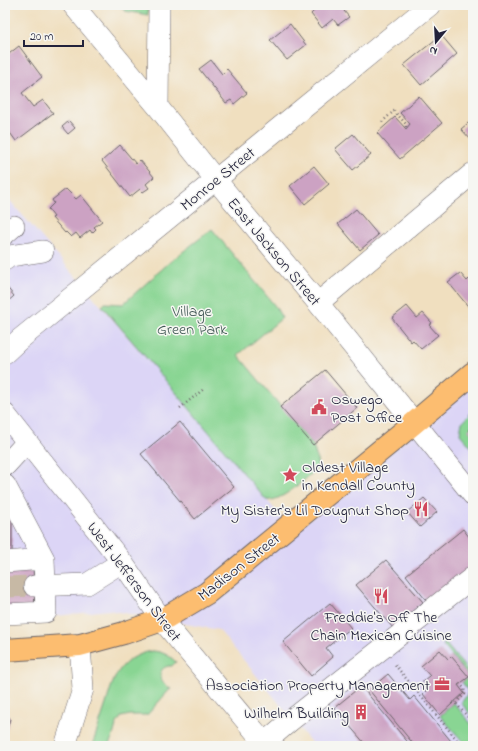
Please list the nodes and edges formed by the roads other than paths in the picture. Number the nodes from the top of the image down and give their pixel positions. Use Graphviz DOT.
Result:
graph roads {
  1 [pos="73,5"];
  2 [pos="160,5"];
  3 [pos="430,5"];
  4 [pos="158,107"];
  5 [pos="473,173"];
  6 [pos="215,179"];
  7 [pos="23,237"];
  8 [pos="5,248"];
  9 [pos="5,260"];
  10 [pos="318,303"];
  11 [pos="5,353"];
  12 [pos="468,379"];
  13 [pos="5,414"];
  14 [pos="414,423"];
  15 [pos="26,442"];
  16 [pos="5,466"];
  17 [pos="5,485"];
  18 [pos="472,492"];
  19 [pos="44,559"];
  20 [pos="5,562"];
  21 [pos="122,562"];
  22 [pos="473,577"];
  23 [pos="40,586"];
  24 [pos="5,614"];
  25 [pos="162,620"];
  26 [pos="80,645"];
  27 [pos="5,650"];
  28 [pos="266,744"];
  29 [pos="65,746"];
  1 -- 4 [label="street, East Jackson Street"];
  2 -- 4 [label="street"];
  3 -- 6 [label="street, Monroe Street"];
  4 -- 6 [label="street, East Jackson Street"];
  5 -- 10 [label="street"];
  6 -- 10 [label="street, East Jackson Street"];
  6 -- 11 [label="street, Monroe Street"];
  7 -- 8 [label="street"];
  7 -- 9 [label="street"];
  10 -- 14 [label="street, East Jackson Street"];
  12 -- 14 [label="main road, Madison Street"];
  13 -- 15 [label="street, West Jefferson Street"];
  14 -- 18 [label="street, East Jackson Street"];
  14 -- 25 [label="main road, Madison Street"];
  15 -- 16 [label="street"];
  15 -- 21 [label="street, West Jefferson Street"];
  17 -- 19 [label="street"];
  19 -- 20 [label="street"];
  19 -- 23 [label="street"];
  21 -- 23 [label="street"];
  21 -- 25 [label="street, West Jefferson Street"];
  22 -- 28 [label="street"];
  23 -- 24 [label="street"];
  25 -- 26 [label="main road, Madison Street"];
  25 -- 28 [label="street, West Jefferson Street"];
  26 -- 27 [label="main road, Madison Street"];
  26 -- 29 [label="street"];
}
